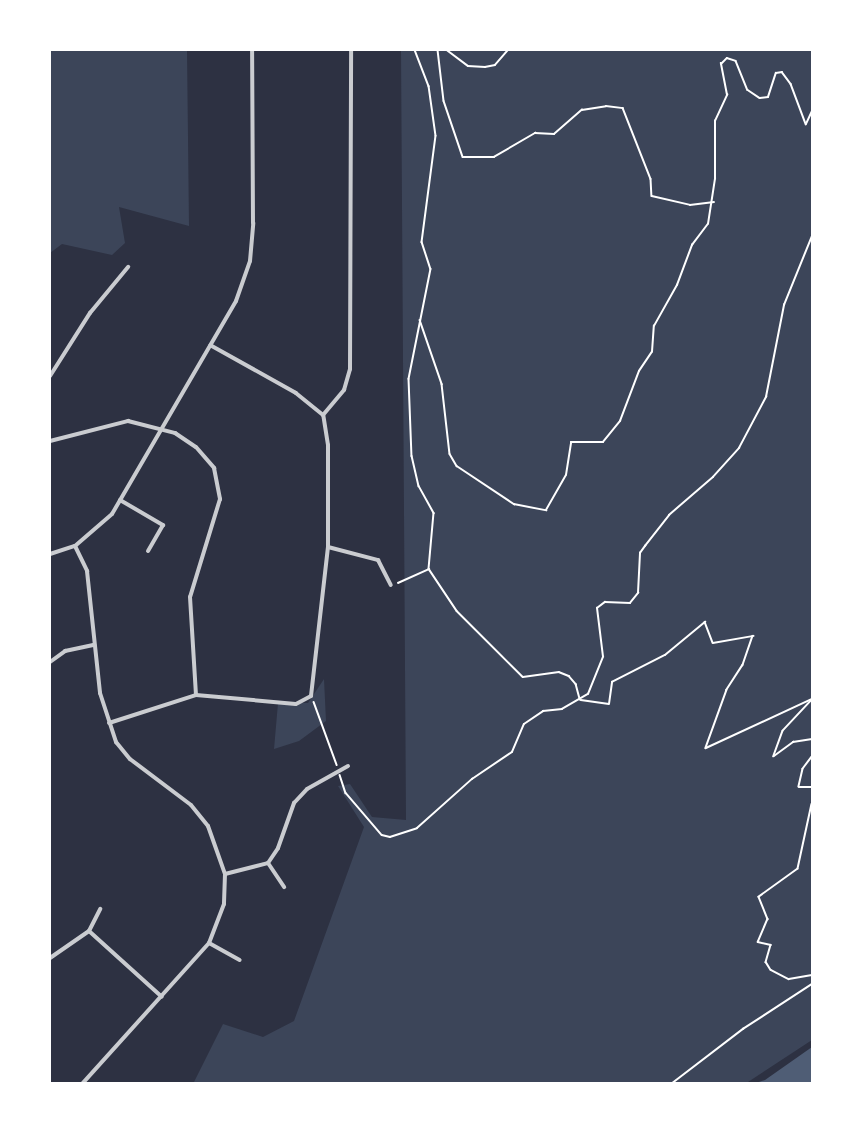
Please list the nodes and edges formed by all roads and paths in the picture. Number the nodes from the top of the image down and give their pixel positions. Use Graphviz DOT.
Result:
graph roads {
  1 [pos="252,50"];
  2 [pos="351,50"];
  3 [pos="415,50"];
  4 [pos="438,50"];
  5 [pos="447,50"];
  6 [pos="508,50"];
  7 [pos="537,50"];
  8 [pos="548,50"];
  9 [pos="813,111"];
  10 [pos="714,202"];
  11 [pos="813,236"];
  12 [pos="128,267"];
  13 [pos="420,320"];
  14 [pos="210,345"];
  15 [pos="50,376"];
  16 [pos="323,415"];
  17 [pos="162,428"];
  18 [pos="50,441"];
  19 [pos="120,500"];
  20 [pos="75,546"];
  21 [pos="328,547"];
  22 [pos="148,551"];
  23 [pos="50,554"];
  24 [pos="429,569"];
  25 [pos="391,585"];
  26 [pos="94,645"];
  27 [pos="50,662"];
  28 [pos="196,695"];
  29 [pos="311,696"];
  30 [pos="580,700"];
  31 [pos="813,700"];
  32 [pos="109,723"];
  33 [pos="813,739"];
  34 [pos="813,757"];
  35 [pos="348,766"];
  36 [pos="339,771"];
  37 [pos="813,787"];
  38 [pos="813,804"];
  39 [pos="268,863"];
  40 [pos="225,874"];
  41 [pos="284,887"];
  42 [pos="100,909"];
  43 [pos="89,931"];
  44 [pos="209,943"];
  45 [pos="50,958"];
  46 [pos="240,960"];
  47 [pos="813,975"];
  48 [pos="813,984"];
  49 [pos="162,997"];
  50 [pos="85,1082"];
  51 [pos="671,1083"];
  1 -- 14 [label="street"];
  2 -- 16 [label="street"];
  3 -- 13 [label="path"];
  4 -- 10 [label="path"];
  5 -- 6 [label="path"];
  7 -- 8 [label="path"];
  9 -- 10 [label="path"];
  10 -- 13 [label="path"];
  11 -- 30 [label="path"];
  12 -- 15 [label="street"];
  13 -- 24 [label="path"];
  14 -- 16 [label="street"];
  14 -- 17 [label="street"];
  16 -- 21 [label="street"];
  17 -- 18 [label="street"];
  17 -- 19 [label="street"];
  17 -- 28 [label="street"];
  19 -- 20 [label="street"];
  19 -- 22 [label="street"];
  20 -- 23 [label="street"];
  20 -- 26 [label="street"];
  21 -- 25 [label="street"];
  21 -- 29 [label="street"];
  24 -- 25 [label="path"];
  24 -- 30 [label="path"];
  26 -- 27 [label="street"];
  26 -- 32 [label="street"];
  28 -- 29 [label="street"];
  28 -- 32 [label="street"];
  29 -- 36 [label="path"];
  30 -- 31 [label="path"];
  30 -- 36 [label="path"];
  31 -- 33 [label="path"];
  32 -- 40 [label="street"];
  34 -- 37 [label="path"];
  35 -- 36 [label="street"];
  36 -- 39 [label="street"];
  38 -- 47 [label="path"];
  39 -- 40 [label="street"];
  39 -- 41 [label="street"];
  40 -- 44 [label="street"];
  42 -- 43 [label="street"];
  43 -- 45 [label="street"];
  43 -- 49 [label="street"];
  44 -- 46 [label="street"];
  44 -- 49 [label="street"];
  48 -- 51 [label="path"];
  49 -- 50 [label="street"];
}
